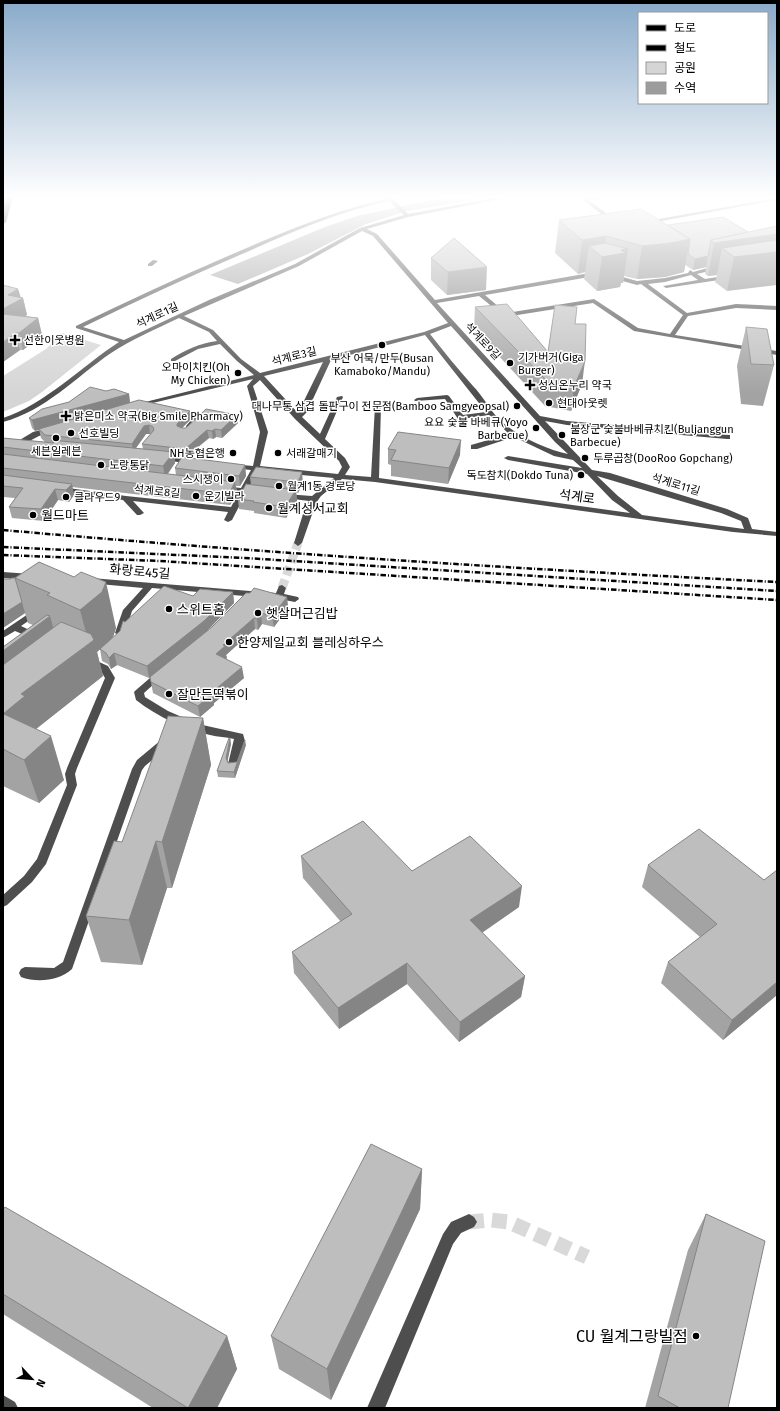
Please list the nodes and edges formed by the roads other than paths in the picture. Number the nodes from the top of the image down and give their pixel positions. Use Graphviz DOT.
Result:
graph roads {
  1 [pos="218,262"];
  2 [pos="303,262"];
  3 [pos="399,262"];
  4 [pos="724,266"];
  5 [pos="685,270"];
  6 [pos="694,273"];
  7 [pos="740,275"];
  8 [pos="704,281"];
  9 [pos="642,282"];
  10 [pos="650,288"];
  11 [pos="480,294"];
  12 [pos="434,302"];
  13 [pos="777,308"];
  14 [pos="686,315"];
  15 [pos="179,316"];
  16 [pos="452,324"];
  17 [pos="426,333"];
  18 [pos="672,335"];
  19 [pos="124,342"];
  20 [pos="221,342"];
  21 [pos="777,353"];
  22 [pos="328,359"];
  23 [pos="174,360"];
  24 [pos="260,376"];
  25 [pos="340,397"];
  26 [pos="417,400"];
  27 [pos="378,406"];
  28 [pos="154,407"];
  29 [pos="168,410"];
  30 [pos="491,413"];
  31 [pos="298,417"];
  32 [pos="538,418"];
  33 [pos="3,420"];
  34 [pos="58,428"];
  35 [pos="183,433"];
  36 [pos="514,435"];
  37 [pos="727,437"];
  38 [pos="321,440"];
  39 [pos="31,445"];
  40 [pos="474,447"];
  41 [pos="157,458"];
  42 [pos="508,458"];
  43 [pos="576,458"];
  44 [pos="183,460"];
  45 [pos="205,463"];
  46 [pos="227,465"];
  47 [pos="256,468"];
  48 [pos="176,471"];
  49 [pos="587,471"];
  50 [pos="342,476"];
  51 [pos="375,480"];
  52 [pos="214,487"];
  53 [pos="49,488"];
  54 [pos="244,491"];
  55 [pos="126,498"];
  56 [pos="314,499"];
  57 [pos="233,510"];
  58 [pos="140,513"];
  59 [pos="640,517"];
  60 [pos="228,520"];
  61 [pos="750,531"];
  62 [pos="777,534"];
  63 [pos="298,543"];
  64 [pos="3,575"];
  65 [pos="42,578"];
  66 [pos="82,580"];
  67 [pos="150,585"];
  68 [pos="251,593"];
  69 [pos="295,599"];
  70 [pos="241,604"];
  71 [pos="46,606"];
  72 [pos="15,627"];
  73 [pos="3,635"];
  74 [pos="41,641"];
  75 [pos="114,644"];
  76 [pos="104,653"];
  77 [pos="76,654"];
  78 [pos="93,662"];
  79 [pos="170,667"];
  80 [pos="187,725"];
  81 [pos="233,764"];
  82 [pos="3,902"];
  83 [pos="25,973"];
  84 [pos="470,1222"];
  85 [pos="3,1404"];
  86 [pos="9,1408"];
  87 [pos="376,1408"];
  1 -- 19 [label="street"];
  2 -- 15 [label="street, 석계로1길"];
  3 -- 12 [label="street, 석계로9길"];
  4 -- 6 [label="street"];
  5 -- 6 [label="street"];
  6 -- 8 [label="street"];
  6 -- 9 [label="street"];
  7 -- 8 [label="street"];
  8 -- 10 [label="street"];
  9 -- 10 [label="street"];
  9 -- 11 [label="street"];
  10 -- 14 [label="street"];
  11 -- 12 [label="street"];
  11 -- 18 [label="street"];
  12 -- 16 [label="street, 석계로9길"];
  13 -- 14 [label="street"];
  14 -- 18 [label="street"];
  15 -- 19 [label="street, 석계로1길"];
  15 -- 20 [label="street"];
  16 -- 17 [label="street, 석계로3길"];
  16 -- 32 [label="street, 석계로9길"];
  17 -- 22 [label="street, 석계로3길"];
  17 -- 30 [label="street"];
  18 -- 21 [label="street"];
  19 -- 33 [label="street, 석계로1길"];
  20 -- 23 [label="street"];
  20 -- 24 [label="street"];
  22 -- 24 [label="street, 석계로3길"];
  22 -- 31 [label="street"];
  24 -- 28 [label="street, 석계로3길"];
  24 -- 31 [label="street"];
  24 -- 47 [label="street"];
  25 -- 38 [label="street"];
  26 -- 30 [label="street"];
  27 -- 51 [label="street"];
  29 -- 35 [label="street"];
  30 -- 36 [label="street"];
  31 -- 38 [label="street"];
  32 -- 37 [label="street"];
  32 -- 43 [label="street, 석계로9길"];
  34 -- 39 [label="street"];
  36 -- 40 [label="street"];
  36 -- 43 [label="street"];
  38 -- 50 [label="street"];
  41 -- 44 [label="street"];
  42 -- 49 [label="street"];
  43 -- 49 [label="street, 석계로9길"];
  44 -- 45 [label="street"];
  44 -- 48 [label="street"];
  46 -- 47 [label="street, 석계로"];
  47 -- 50 [label="street, 석계로"];
  47 -- 54 [label="street"];
  49 -- 59 [label="street, 석계로9길"];
  49 -- 61 [label="street, 석계로11길"];
  50 -- 51 [label="street, 석계로"];
  50 -- 56 [label="street"];
  51 -- 59 [label="street, 석계로"];
  52 -- 54 [label="street"];
  53 -- 55 [label="street, 석계로8길"];
  54 -- 56 [label="street"];
  54 -- 57 [label="street"];
  55 -- 57 [label="street, 석계로8길"];
  55 -- 58 [label="street, 석계로8길"];
  56 -- 63 [label="street"];
  57 -- 60 [label="street"];
  59 -- 61 [label="street, 석계로"];
  61 -- 62 [label="street, 석계로"];
  64 -- 65 [label="street"];
  66 -- 67 [label="street, 화랑로45길"];
  67 -- 68 [label="street, 화랑로45길"];
  67 -- 75 [label="street"];
  68 -- 69 [label="street, 화랑로45길"];
  68 -- 70 [label="street"];
  71 -- 72 [label="street"];
  72 -- 73 [label="street"];
  72 -- 74 [label="street"];
  76 -- 78 [label="street"];
  77 -- 78 [label="street"];
  78 -- 82 [label="street"];
  79 -- 80 [label="street"];
  80 -- 81 [label="street"];
  80 -- 83 [label="street"];
  84 -- 87 [label="street"];
  85 -- 86 [label="street"];
}
